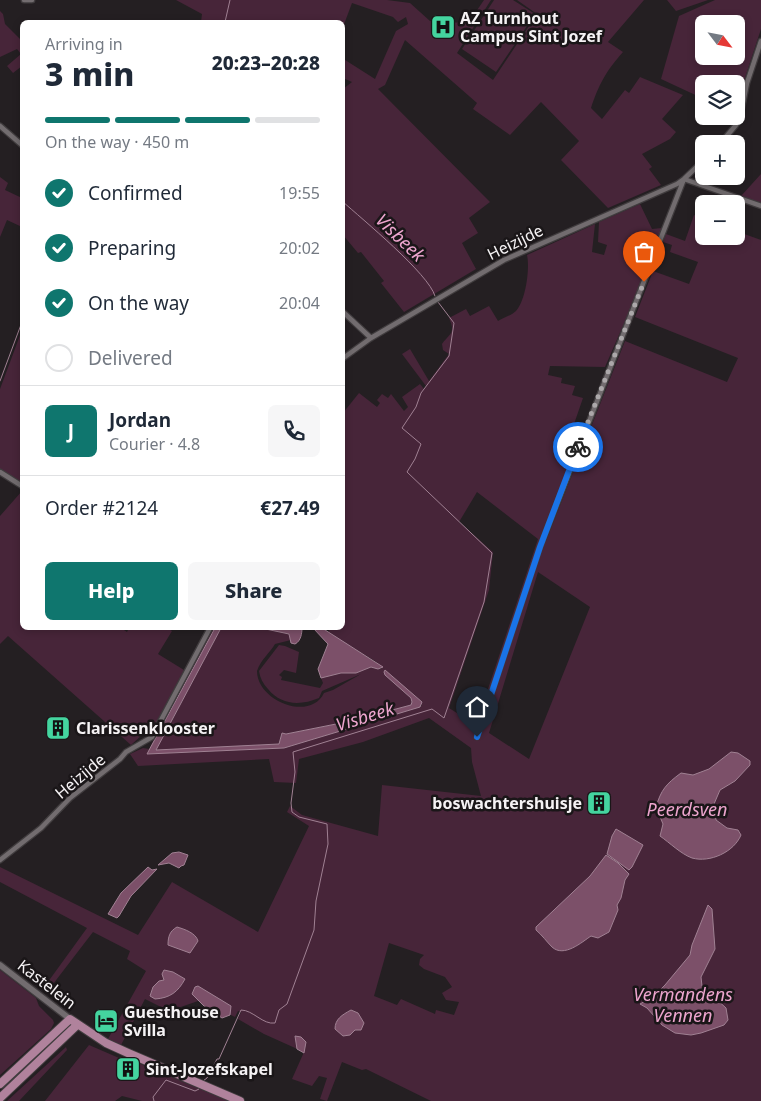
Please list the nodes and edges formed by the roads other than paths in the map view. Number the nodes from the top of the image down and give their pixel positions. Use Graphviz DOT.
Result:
graph roads {
  1 [pos="24,0"];
  2 [pos="32,0"];
  3 [pos="761,41"];
  4 [pos="0,126"];
  5 [pos="728,135"];
  6 [pos="20,143"];
  7 [pos="695,169"];
  8 [pos="684,179"];
  9 [pos="761,206"];
  10 [pos="345,314"];
  11 [pos="371,338"];
  12 [pos="345,357"];
  13 [pos="0,472"];
  14 [pos="20,485"];
  15 [pos="209,630"];
  16 [pos="477,737"];
  17 [pos="0,860"];
  18 [pos="0,965"];
  19 [pos="70,1020"];
  20 [pos="78,1026"];
  21 [pos="0,1084"];
  22 [pos="0,1098"];
  23 [pos="240,1101"];
  1 -- 2 [label="street"];
  3 -- 5 [label="street"];
  4 -- 6 [label="street"];
  7 -- 8 [label="street, Heizijde"];
  8 -- 9 [label="street"];
  8 -- 11 [label="street, Heizijde"];
  8 -- 16 [label="street"];
  10 -- 11 [label="street"];
  11 -- 12 [label="street, Heizijde"];
  13 -- 14 [label="street"];
  15 -- 17 [label="street, Heizijde"];
  18 -- 19 [label="street, Kastelein"];
  19 -- 20 [label="main road, Kastelein"];
  19 -- 21 [label="main road"];
  20 -- 22 [label="main road"];
  20 -- 23 [label="main road, Kastelein"];
}
